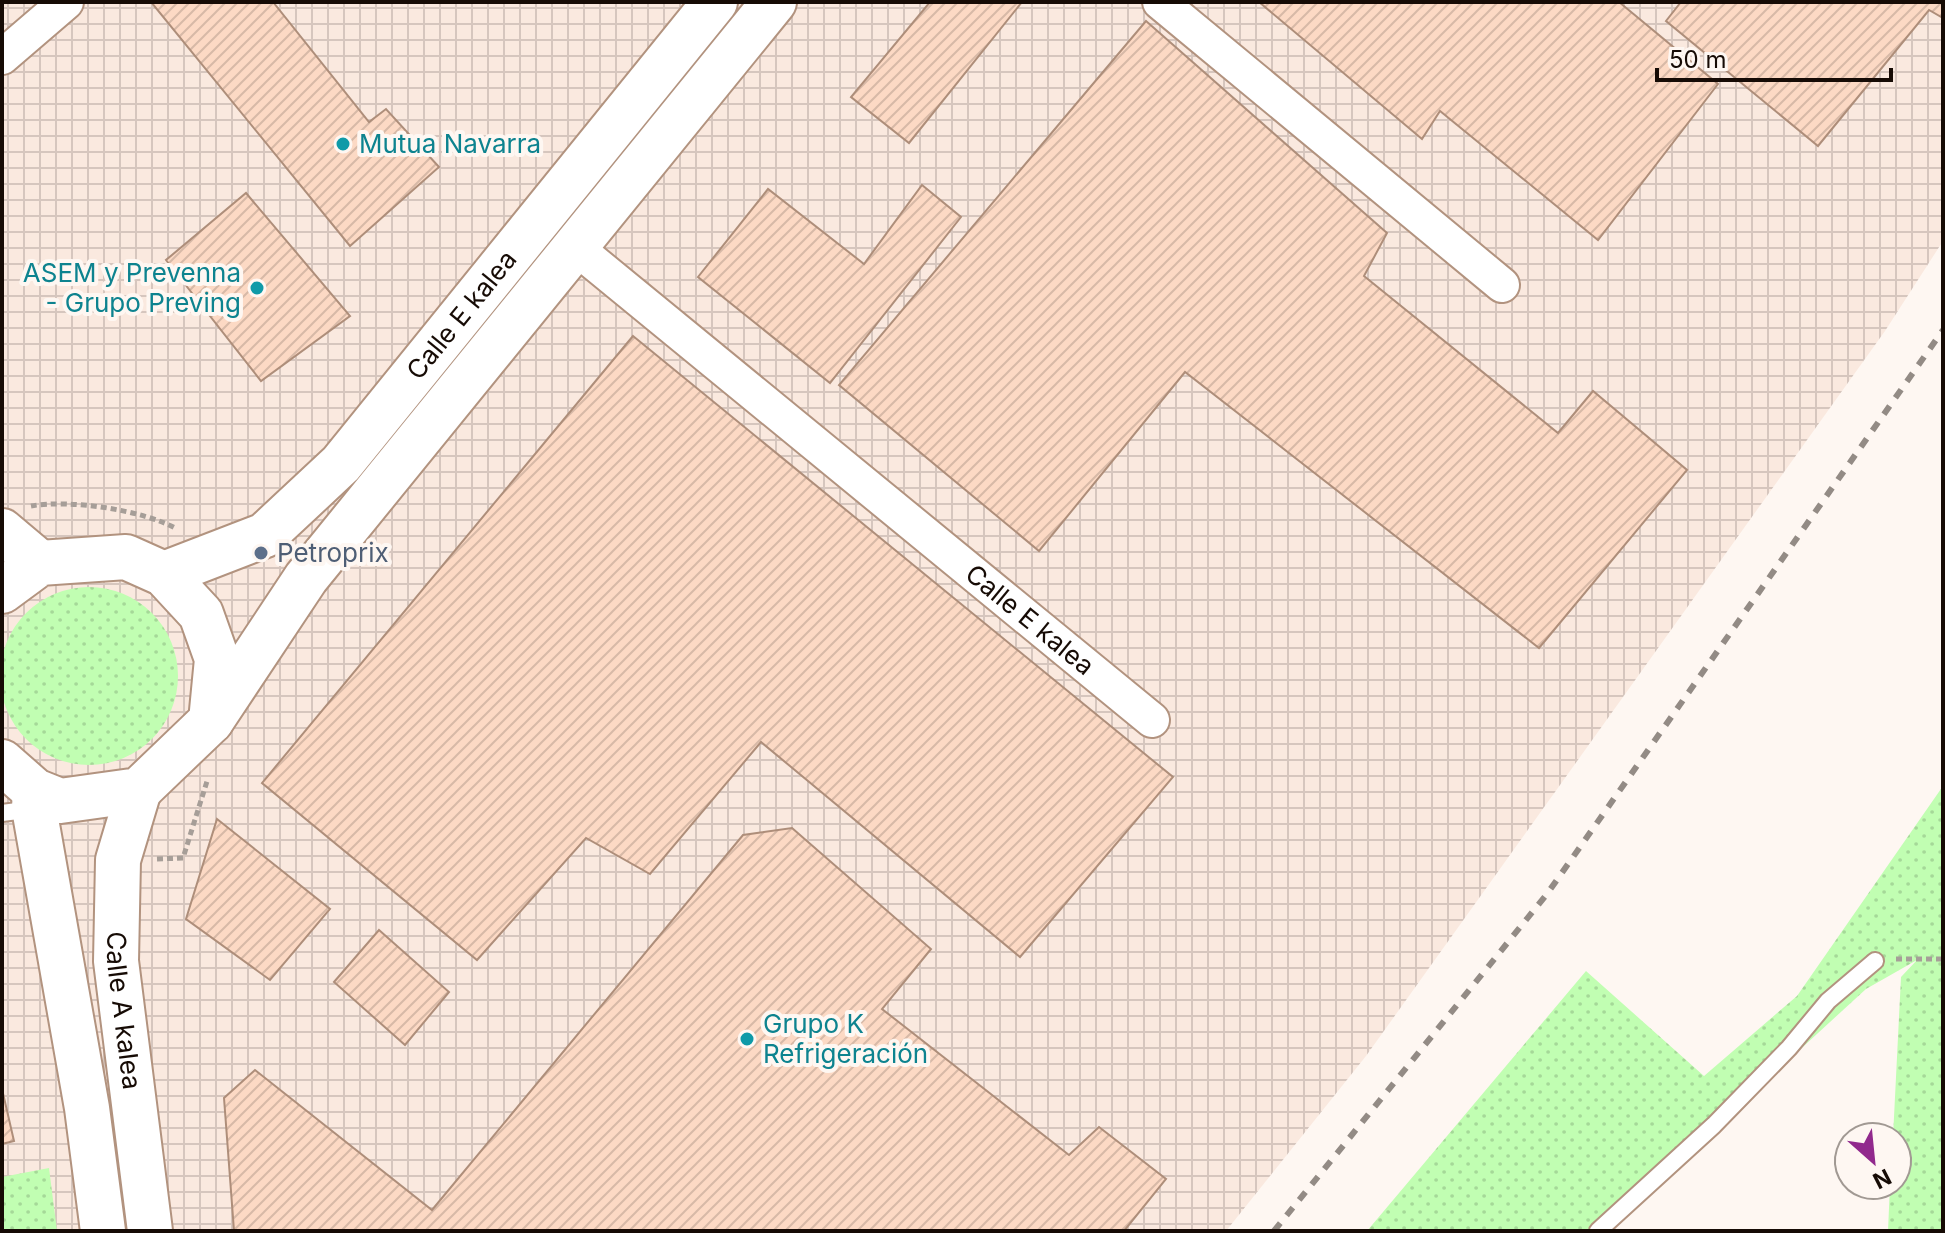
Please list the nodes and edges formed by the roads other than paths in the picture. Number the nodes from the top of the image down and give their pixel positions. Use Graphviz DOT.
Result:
graph roads {
  1 [pos="66,2"];
  2 [pos="715,2"];
  3 [pos="774,2"];
  4 [pos="1160,2"];
  5 [pos="2,57"];
  6 [pos="575,247"];
  7 [pos="1502,285"];
  8 [pos="14,519"];
  9 [pos="40,563"];
  10 [pos="164,574"];
  11 [pos="2,591"];
  12 [pos="1152,720"];
  13 [pos="211,721"];
  14 [pos="2,762"];
  15 [pos="139,790"];
  16 [pos="24,804"];
  17 [pos="1875,961"];
  18 [pos="103,1231"];
  19 [pos="150,1231"];
  20 [pos="1598,1231"];
  1 -- 5 [label="street"];
  2 -- 10 [label="main road, Calle E kalea"];
  3 -- 6 [label="main road, Calle E kalea"];
  4 -- 7 [label="street"];
  6 -- 12 [label="street, Calle E kalea"];
  6 -- 13 [label="main road, Calle E kalea"];
  8 -- 9 [label="main road"];
  9 -- 10 [label="main road"];
  9 -- 11 [label="main road"];
  10 -- 13 [label="main road"];
  13 -- 15 [label="main road, Calle E kalea"];
  14 -- 16 [label="main road"];
  15 -- 16 [label="main road"];
  15 -- 19 [label="main road, Calle A kalea"];
  16 -- 18 [label="main road, Calle A kalea"];
  17 -- 20 [label="lane"];
}
